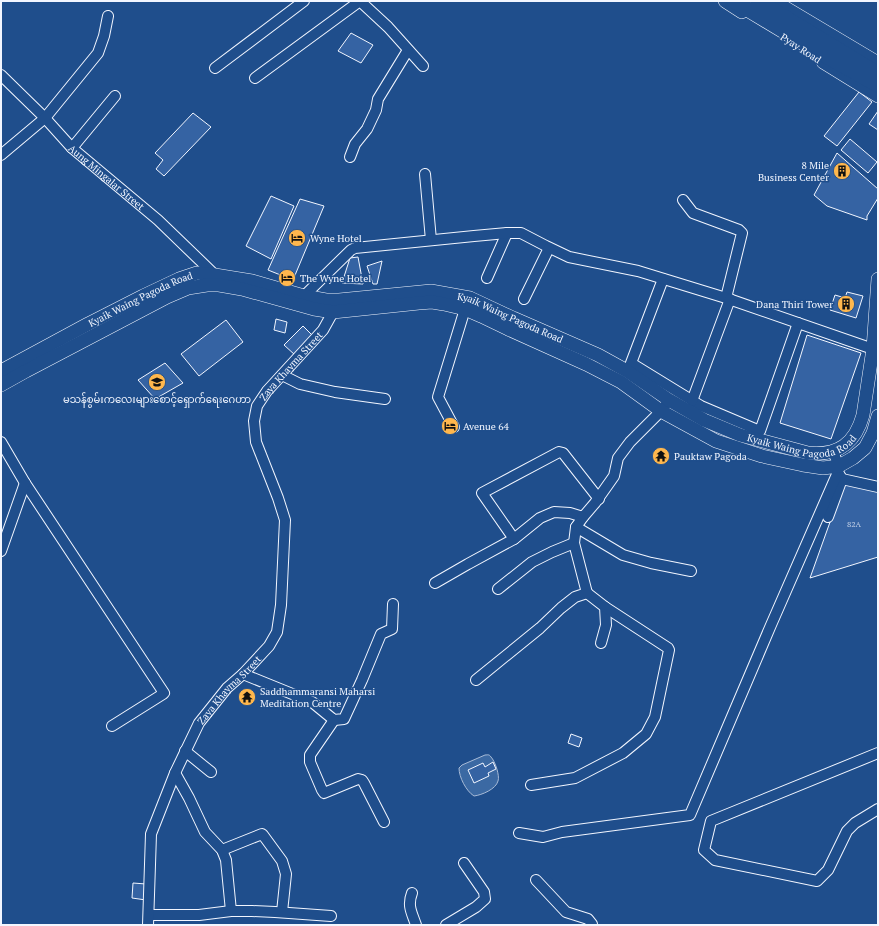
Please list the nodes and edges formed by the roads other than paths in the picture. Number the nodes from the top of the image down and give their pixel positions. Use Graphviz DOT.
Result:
graph roads {
  1 [pos="304,1"];
  2 [pos="360,1"];
  3 [pos="725,1"];
  4 [pos="734,1"];
  5 [pos="758,1"];
  6 [pos="774,1"];
  7 [pos="108,16"];
  8 [pos="408,50"];
  9 [pos="878,63"];
  10 [pos="423,66"];
  11 [pos="215,68"];
  12 [pos="878,74"];
  13 [pos="1,75"];
  14 [pos="255,78"];
  15 [pos="878,86"];
  16 [pos="115,96"];
  17 [pos="878,96"];
  18 [pos="45,118"];
  19 [pos="72,148"];
  20 [pos="1,154"];
  21 [pos="350,157"];
  22 [pos="425,174"];
  23 [pos="683,200"];
  24 [pos="507,233"];
  25 [pos="431,240"];
  26 [pos="549,248"];
  27 [pos="487,278"];
  28 [pos="663,279"];
  29 [pos="878,279"];
  30 [pos="217,280"];
  31 [pos="304,296"];
  32 [pos="524,299"];
  33 [pos="728,299"];
  34 [pos="145,302"];
  35 [pos="466,303"];
  36 [pos="333,306"];
  37 [pos="798,323"];
  38 [pos="565,348"];
  39 [pos="873,349"];
  40 [pos="1,371"];
  41 [pos="282,375"];
  42 [pos="1,385"];
  43 [pos="385,400"];
  44 [pos="668,400"];
  45 [pos="692,401"];
  46 [pos="661,411"];
  47 [pos="878,416"];
  48 [pos="454,427"];
  49 [pos="1,442"];
  50 [pos="833,452"];
  51 [pos="840,472"];
  52 [pos="25,483"];
  53 [pos="878,487"];
  54 [pos="599,499"];
  55 [pos="583,517"];
  56 [pos="828,517"];
  57 [pos="576,527"];
  58 [pos="514,540"];
  59 [pos="574,543"];
  60 [pos="1,551"];
  61 [pos="692,571"];
  62 [pos="435,583"];
  63 [pos="498,589"];
  64 [pos="587,594"];
  65 [pos="393,604"];
  66 [pos="605,607"];
  67 [pos="601,643"];
  68 [pos="243,674"];
  69 [pos="476,680"];
  70 [pos="334,720"];
  71 [pos="112,726"];
  72 [pos="185,751"];
  73 [pos="878,753"];
  74 [pos="175,772"];
  75 [pos="211,772"];
  76 [pos="531,785"];
  77 [pos="878,809"];
  78 [pos="384,822"];
  79 [pos="519,833"];
  80 [pos="222,850"];
  81 [pos="464,862"];
  82 [pos="536,880"];
  83 [pos="412,893"];
  84 [pos="231,911"];
  85 [pos="282,912"];
  86 [pos="331,916"];
  87 [pos="149,920"];
  88 [pos="416,925"];
  89 [pos="446,925"];
  90 [pos="592,925"];
  1 -- 11 [label="street"];
  2 -- 8 [label="street"];
  2 -- 14 [label="street"];
  3 -- 17 [label="main road, Pyay Road"];
  4 -- 15 [label="highway, Pyay Road"];
  5 -- 12 [label="highway, Pyay Road"];
  6 -- 9 [label="main road"];
  7 -- 18 [label="street"];
  8 -- 10 [label="street"];
  8 -- 21 [label="street"];
  13 -- 18 [label="street, Aung Mingalar Street"];
  16 -- 19 [label="street"];
  18 -- 19 [label="street, Aung Mingalar Street"];
  18 -- 20 [label="street"];
  19 -- 30 [label="street, Aung Mingalar Street"];
  22 -- 25 [label="street"];
  23 -- 33 [label="street"];
  24 -- 25 [label="street"];
  24 -- 26 [label="street"];
  24 -- 27 [label="street"];
  25 -- 31 [label="street"];
  26 -- 28 [label="street"];
  26 -- 32 [label="street"];
  28 -- 33 [label="street"];
  28 -- 45 [label="street"];
  29 -- 39 [label="main road, Kyaik Waing Pagoda Road"];
  30 -- 31 [label="main road, Kyaik Waing Pagoda Road"];
  30 -- 34 [label="main road, Kyaik Waing Pagoda Road"];
  30 -- 36 [label="main road, Kyaik Waing Pagoda Road"];
  31 -- 36 [label="main road, Kyaik Waing Pagoda Road"];
  33 -- 37 [label="street"];
  33 -- 45 [label="street"];
  34 -- 40 [label="main road, Kyaik Waing Pagoda Road"];
  34 -- 42 [label="main road, Kyaik Waing Pagoda Road"];
  35 -- 36 [label="main road, Kyaik Waing Pagoda Road"];
  35 -- 38 [label="main road, Kyaik Waing Pagoda Road"];
  35 -- 48 [label="street"];
  36 -- 41 [label="street, Zaya Khayma Street"];
  37 -- 39 [label="street"];
  37 -- 45 [label="street"];
  38 -- 44 [label="main road, Kyaik Waing Pagoda Road"];
  38 -- 46 [label="main road, Kyaik Waing Pagoda Road"];
  39 -- 50 [label="main road, Kyaik Waing Pagoda Road"];
  41 -- 43 [label="street"];
  41 -- 68 [label="street, Zaya Khayma Street"];
  44 -- 46 [label="street"];
  44 -- 50 [label="main road, Kyaik Waing Pagoda Road"];
  46 -- 51 [label="main road, Kyaik Waing Pagoda Road"];
  46 -- 54 [label="street"];
  47 -- 51 [label="main road, Kyaik Waing Pagoda Road"];
  49 -- 52 [label="street"];
  50 -- 51 [label="street"];
  51 -- 53 [label="street"];
  51 -- 56 [label="street"];
  51 -- 79 [label="street"];
  52 -- 60 [label="street"];
  52 -- 71 [label="street"];
  54 -- 55 [label="street"];
  54 -- 58 [label="street"];
  55 -- 57 [label="street"];
  55 -- 58 [label="street"];
  57 -- 59 [label="street"];
  57 -- 61 [label="street"];
  58 -- 62 [label="street"];
  59 -- 63 [label="street"];
  59 -- 64 [label="street"];
  64 -- 66 [label="street"];
  64 -- 69 [label="street"];
  65 -- 70 [label="street"];
  66 -- 67 [label="street"];
  66 -- 76 [label="street"];
  68 -- 70 [label="street"];
  68 -- 72 [label="street, Zaya Khayma Street"];
  70 -- 78 [label="street"];
  72 -- 74 [label="street, Zaya Khayma Street"];
  72 -- 75 [label="street"];
  73 -- 77 [label="street"];
  74 -- 80 [label="street"];
  74 -- 87 [label="street, Zaya Khayma Street"];
  80 -- 84 [label="street"];
  80 -- 85 [label="street"];
  81 -- 89 [label="street"];
  82 -- 90 [label="street"];
  83 -- 88 [label="street"];
  84 -- 85 [label="street, Zaya Khayma Street"];
  84 -- 87 [label="street, Zaya Khayma Street"];
  85 -- 86 [label="street, Zaya Khayma Street"];
}
